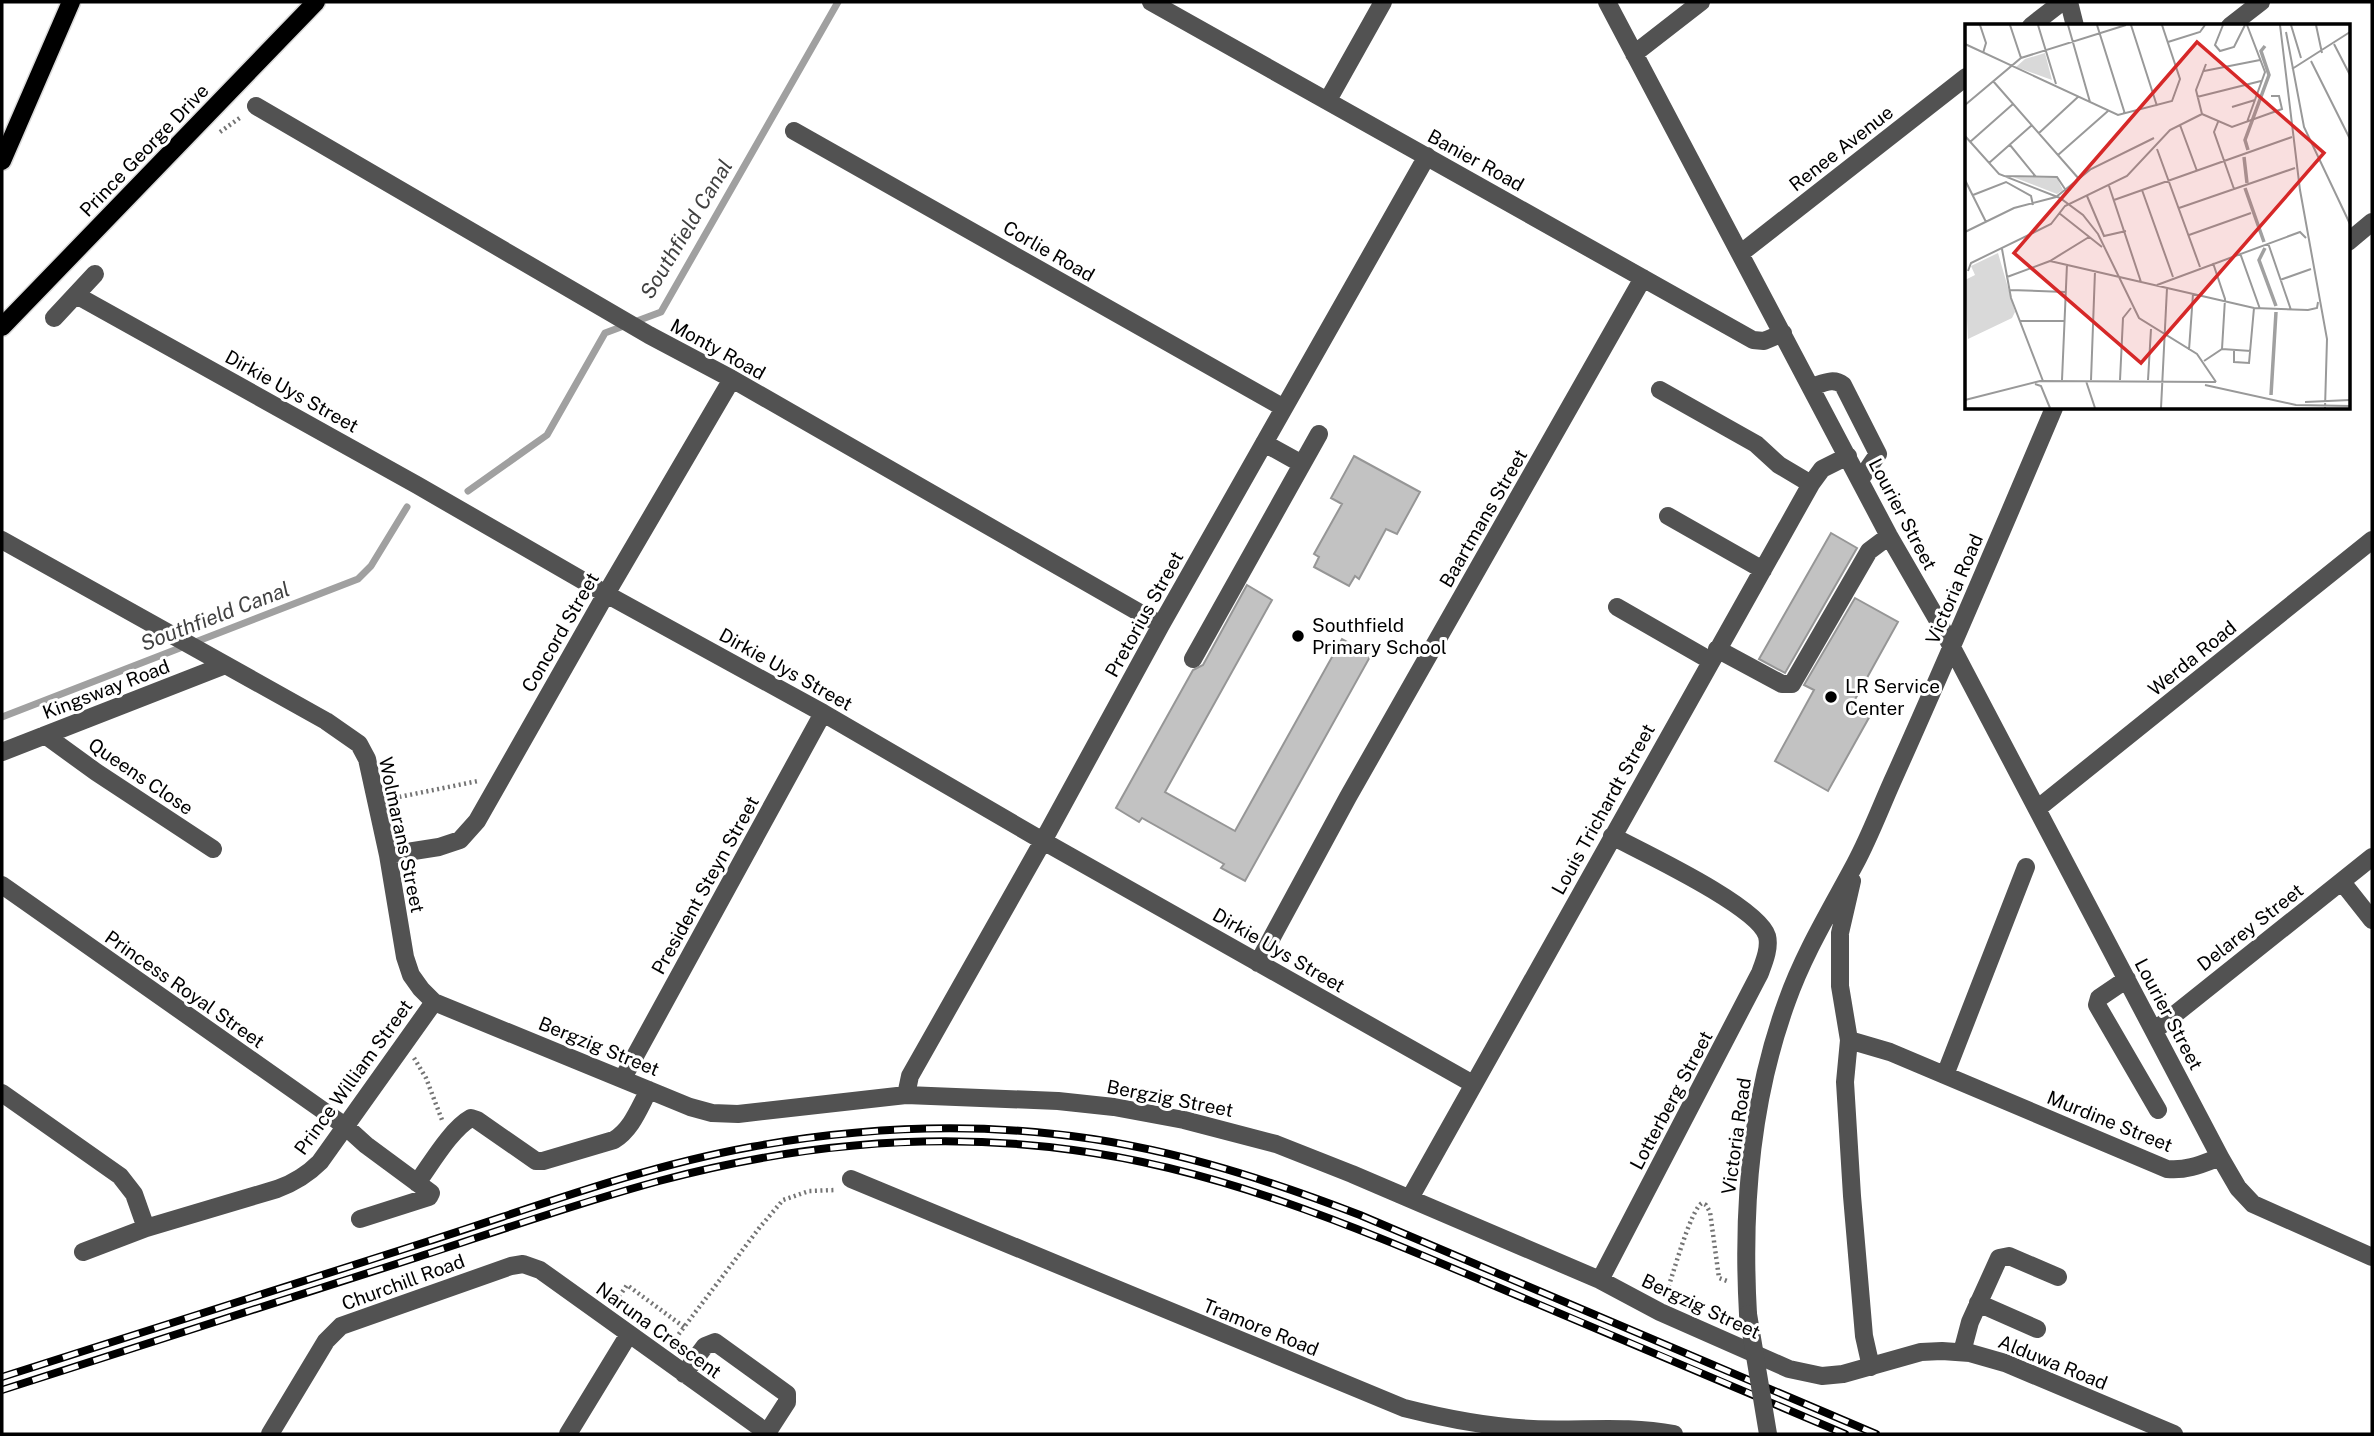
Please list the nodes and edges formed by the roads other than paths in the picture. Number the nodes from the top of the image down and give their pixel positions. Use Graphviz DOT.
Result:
graph roads {
  1 [pos="71,2"];
  2 [pos="316,2"];
  3 [pos="1151,2"];
  4 [pos="1382,2"];
  5 [pos="1607,2"];
  6 [pos="1701,2"];
  7 [pos="2062,2"];
  8 [pos="2069,2"];
  9 [pos="2261,2"];
  10 [pos="2034,24"];
  11 [pos="2074,24"];
  12 [pos="2233,24"];
  13 [pos="1634,54"];
  14 [pos="1965,78"];
  15 [pos="1328,100"];
  16 [pos="256,106"];
  17 [pos="794,131"];
  18 [pos="1427,156"];
  19 [pos="2,161"];
  20 [pos="2372,222"];
  21 [pos="2350,240"];
  22 [pos="1741,253"];
  23 [pos="95,274"];
  24 [pos="1643,278"];
  25 [pos="76,295"];
  26 [pos="54,318"];
  27 [pos="2,327"];
  28 [pos="1783,333"];
  29 [pos="732,379"];
  30 [pos="1811,387"];
  31 [pos="1660,390"];
  32 [pos="1284,408"];
  33 [pos="2053,410"];
  34 [pos="1319,434"];
  35 [pos="1264,443"];
  36 [pos="1847,456"];
  37 [pos="1302,464"];
  38 [pos="1860,480"];
  39 [pos="1811,484"];
  40 [pos="1668,516"];
  41 [pos="1889,536"];
  42 [pos="2,540"];
  43 [pos="2372,540"];
  44 [pos="1763,570"];
  45 [pos="606,594"];
  46 [pos="1617,607"];
  47 [pos="1161,625"];
  48 [pos="1952,649"];
  49 [pos="1714,655"];
  50 [pos="1193,659"];
  51 [pos="219,662"];
  52 [pos="823,713"];
  53 [pos="46,735"];
  54 [pos="2,752"];
  55 [pos="2038,809"];
  56 [pos="1612,836"];
  57 [pos="1043,841"];
  58 [pos="214,849"];
  59 [pos="388,855"];
  60 [pos="2372,857"];
  61 [pos="1857,862"];
  62 [pos="2026,867"];
  63 [pos="2342,881"];
  64 [pos="2,885"];
  65 [pos="2372,920"];
  66 [pos="1258,963"];
  67 [pos="2127,979"];
  68 [pos="434,1002"];
  69 [pos="2154,1031"];
  70 [pos="1849,1040"];
  71 [pos="1945,1075"];
  72 [pos="623,1078"];
  73 [pos="1474,1084"];
  74 [pos="649,1090"];
  75 [pos="2,1093"];
  76 [pos="906,1095"];
  77 [pos="2158,1110"];
  78 [pos="345,1126"];
  79 [pos="2220,1157"];
  80 [pos="417,1183"];
  81 [pos="846,1184"];
  82 [pos="1410,1198"];
  83 [pos="360,1219"];
  84 [pos="146,1228"];
  85 [pos="83,1252"];
  86 [pos="2372,1257"];
  87 [pos="523,1264"];
  88 [pos="2058,1277"];
  89 [pos="1601,1280"];
  90 [pos="1979,1303"];
  91 [pos="2037,1329"];
  92 [pos="629,1334"];
  93 [pos="1962,1352"];
  94 [pos="1871,1367"];
  95 [pos="684,1374"];
  96 [pos="1535,1432"];
  97 [pos="270,1434"];
  98 [pos="568,1434"];
  99 [pos="768,1434"];
  100 [pos="1674,1434"];
  101 [pos="1768,1434"];
  102 [pos="2174,1434"];
  1 -- 19 [label="main road"];
  2 -- 27 [label="main road, Prince George Drive"];
  3 -- 15 [label="street, Banier Road"];
  4 -- 15 [label="street"];
  5 -- 13 [label="street, Lourier Street"];
  6 -- 13 [label="street"];
  7 -- 10 [label="street"];
  8 -- 11 [label="street"];
  9 -- 12 [label="street"];
  13 -- 22 [label="street, Lourier Street"];
  14 -- 22 [label="street, Renee Avenue"];
  15 -- 18 [label="street, Banier Road"];
  16 -- 29 [label="street, Monty Road"];
  17 -- 32 [label="street, Corlie Road"];
  18 -- 24 [label="street, Banier Road"];
  18 -- 32 [label="street, Pretorius Street"];
  20 -- 21 [label="street"];
  22 -- 28 [label="street, Lourier Street"];
  23 -- 25 [label="street"];
  24 -- 28 [label="street, Banier Road"];
  24 -- 66 [label="street, Baartmans Street"];
  25 -- 26 [label="street"];
  25 -- 45 [label="street, Dirkie Uys Street"];
  28 -- 30 [label="street, Lourier Street"];
  29 -- 45 [label="street, Concord Street"];
  29 -- 47 [label="street, Monty Road"];
  30 -- 36 [label="street, Lourier Street"];
  30 -- 38 [label="street"];
  31 -- 39 [label="street"];
  32 -- 35 [label="street, Pretorius Street"];
  33 -- 48 [label="street, Victoria Road"];
  34 -- 37 [label="street"];
  35 -- 37 [label="street"];
  35 -- 47 [label="street, Pretorius Street"];
  36 -- 38 [label="street, Lourier Street"];
  36 -- 39 [label="street, Louis Trichardt Street"];
  37 -- 50 [label="street"];
  38 -- 41 [label="street, Lourier Street"];
  39 -- 44 [label="street, Louis Trichardt Street"];
  40 -- 44 [label="street"];
  41 -- 48 [label="street, Lourier Street"];
  41 -- 49 [label="street"];
  42 -- 51 [label="street, Wolmarans Street"];
  43 -- 55 [label="street, Werda Road"];
  44 -- 49 [label="street, Louis Trichardt Street"];
  45 -- 52 [label="street, Dirkie Uys Street"];
  45 -- 59 [label="street, Concord Street"];
  46 -- 49 [label="street"];
  47 -- 57 [label="street, Pretorius Street"];
  48 -- 55 [label="street, Lourier Street"];
  48 -- 61 [label="street, Victoria Road"];
  49 -- 56 [label="street, Louis Trichardt Street"];
  51 -- 53 [label="street, Kingsway Road"];
  51 -- 59 [label="street, Wolmarans Street"];
  52 -- 57 [label="street, Dirkie Uys Street"];
  52 -- 72 [label="street, President Steyn Street"];
  53 -- 54 [label="street, Kingsway Road"];
  53 -- 58 [label="street, Queens Close"];
  55 -- 67 [label="street, Lourier Street"];
  56 -- 73 [label="street, Louis Trichardt Street"];
  56 -- 89 [label="street, Lotterberg Street"];
  57 -- 66 [label="street, Dirkie Uys Street"];
  57 -- 76 [label="street, Pretorius Street"];
  59 -- 68 [label="street, Wolmarans Street"];
  60 -- 63 [label="street, Delarey Street"];
  61 -- 70 [label="street, Victoria Road"];
  61 -- 101 [label="street, Victoria Road, bridge"];
  62 -- 71 [label="street"];
  63 -- 65 [label="street"];
  63 -- 69 [label="street, Delarey Street"];
  64 -- 78 [label="street, Princess Royal Street"];
  66 -- 73 [label="street, Dirkie Uys Street"];
  67 -- 69 [label="street, Lourier Street"];
  67 -- 77 [label="street"];
  68 -- 72 [label="street, Bergzig Street"];
  68 -- 78 [label="street, Prince William Street"];
  69 -- 79 [label="street, Lourier Street"];
  70 -- 71 [label="street, Murdine Street"];
  70 -- 94 [label="street, Victoria Road"];
  71 -- 79 [label="street, Murdine Street"];
  72 -- 74 [label="street, Bergzig Street"];
  73 -- 82 [label="street, Louis Trichardt Street"];
  74 -- 76 [label="street, Bergzig Street"];
  74 -- 80 [label="street"];
  75 -- 84 [label="street"];
  76 -- 82 [label="street, Bergzig Street"];
  78 -- 80 [label="street, Princess Royal Street"];
  78 -- 84 [label="street, Prince William Street"];
  79 -- 86 [label="street"];
  80 -- 83 [label="street"];
  81 -- 96 [label="street, Tramore Road"];
  82 -- 89 [label="street, Bergzig Street"];
  84 -- 85 [label="street, Prince William Street"];
  87 -- 92 [label="street, Naruna Crescent"];
  87 -- 97 [label="street, Churchill Road"];
  88 -- 90 [label="street"];
  89 -- 94 [label="street, Bergzig Street"];
  90 -- 91 [label="street"];
  90 -- 93 [label="street"];
  92 -- 95 [label="street, Naruna Crescent"];
  92 -- 98 [label="street"];
  93 -- 94 [label="street, Alduwa Road"];
  93 -- 102 [label="street, Alduwa Road"];
  95 -- 99 [label="street, Naruna Crescent"];
  95 -- 99 [label="street"];
  96 -- 100 [label="street, Tramore Road"];
}
